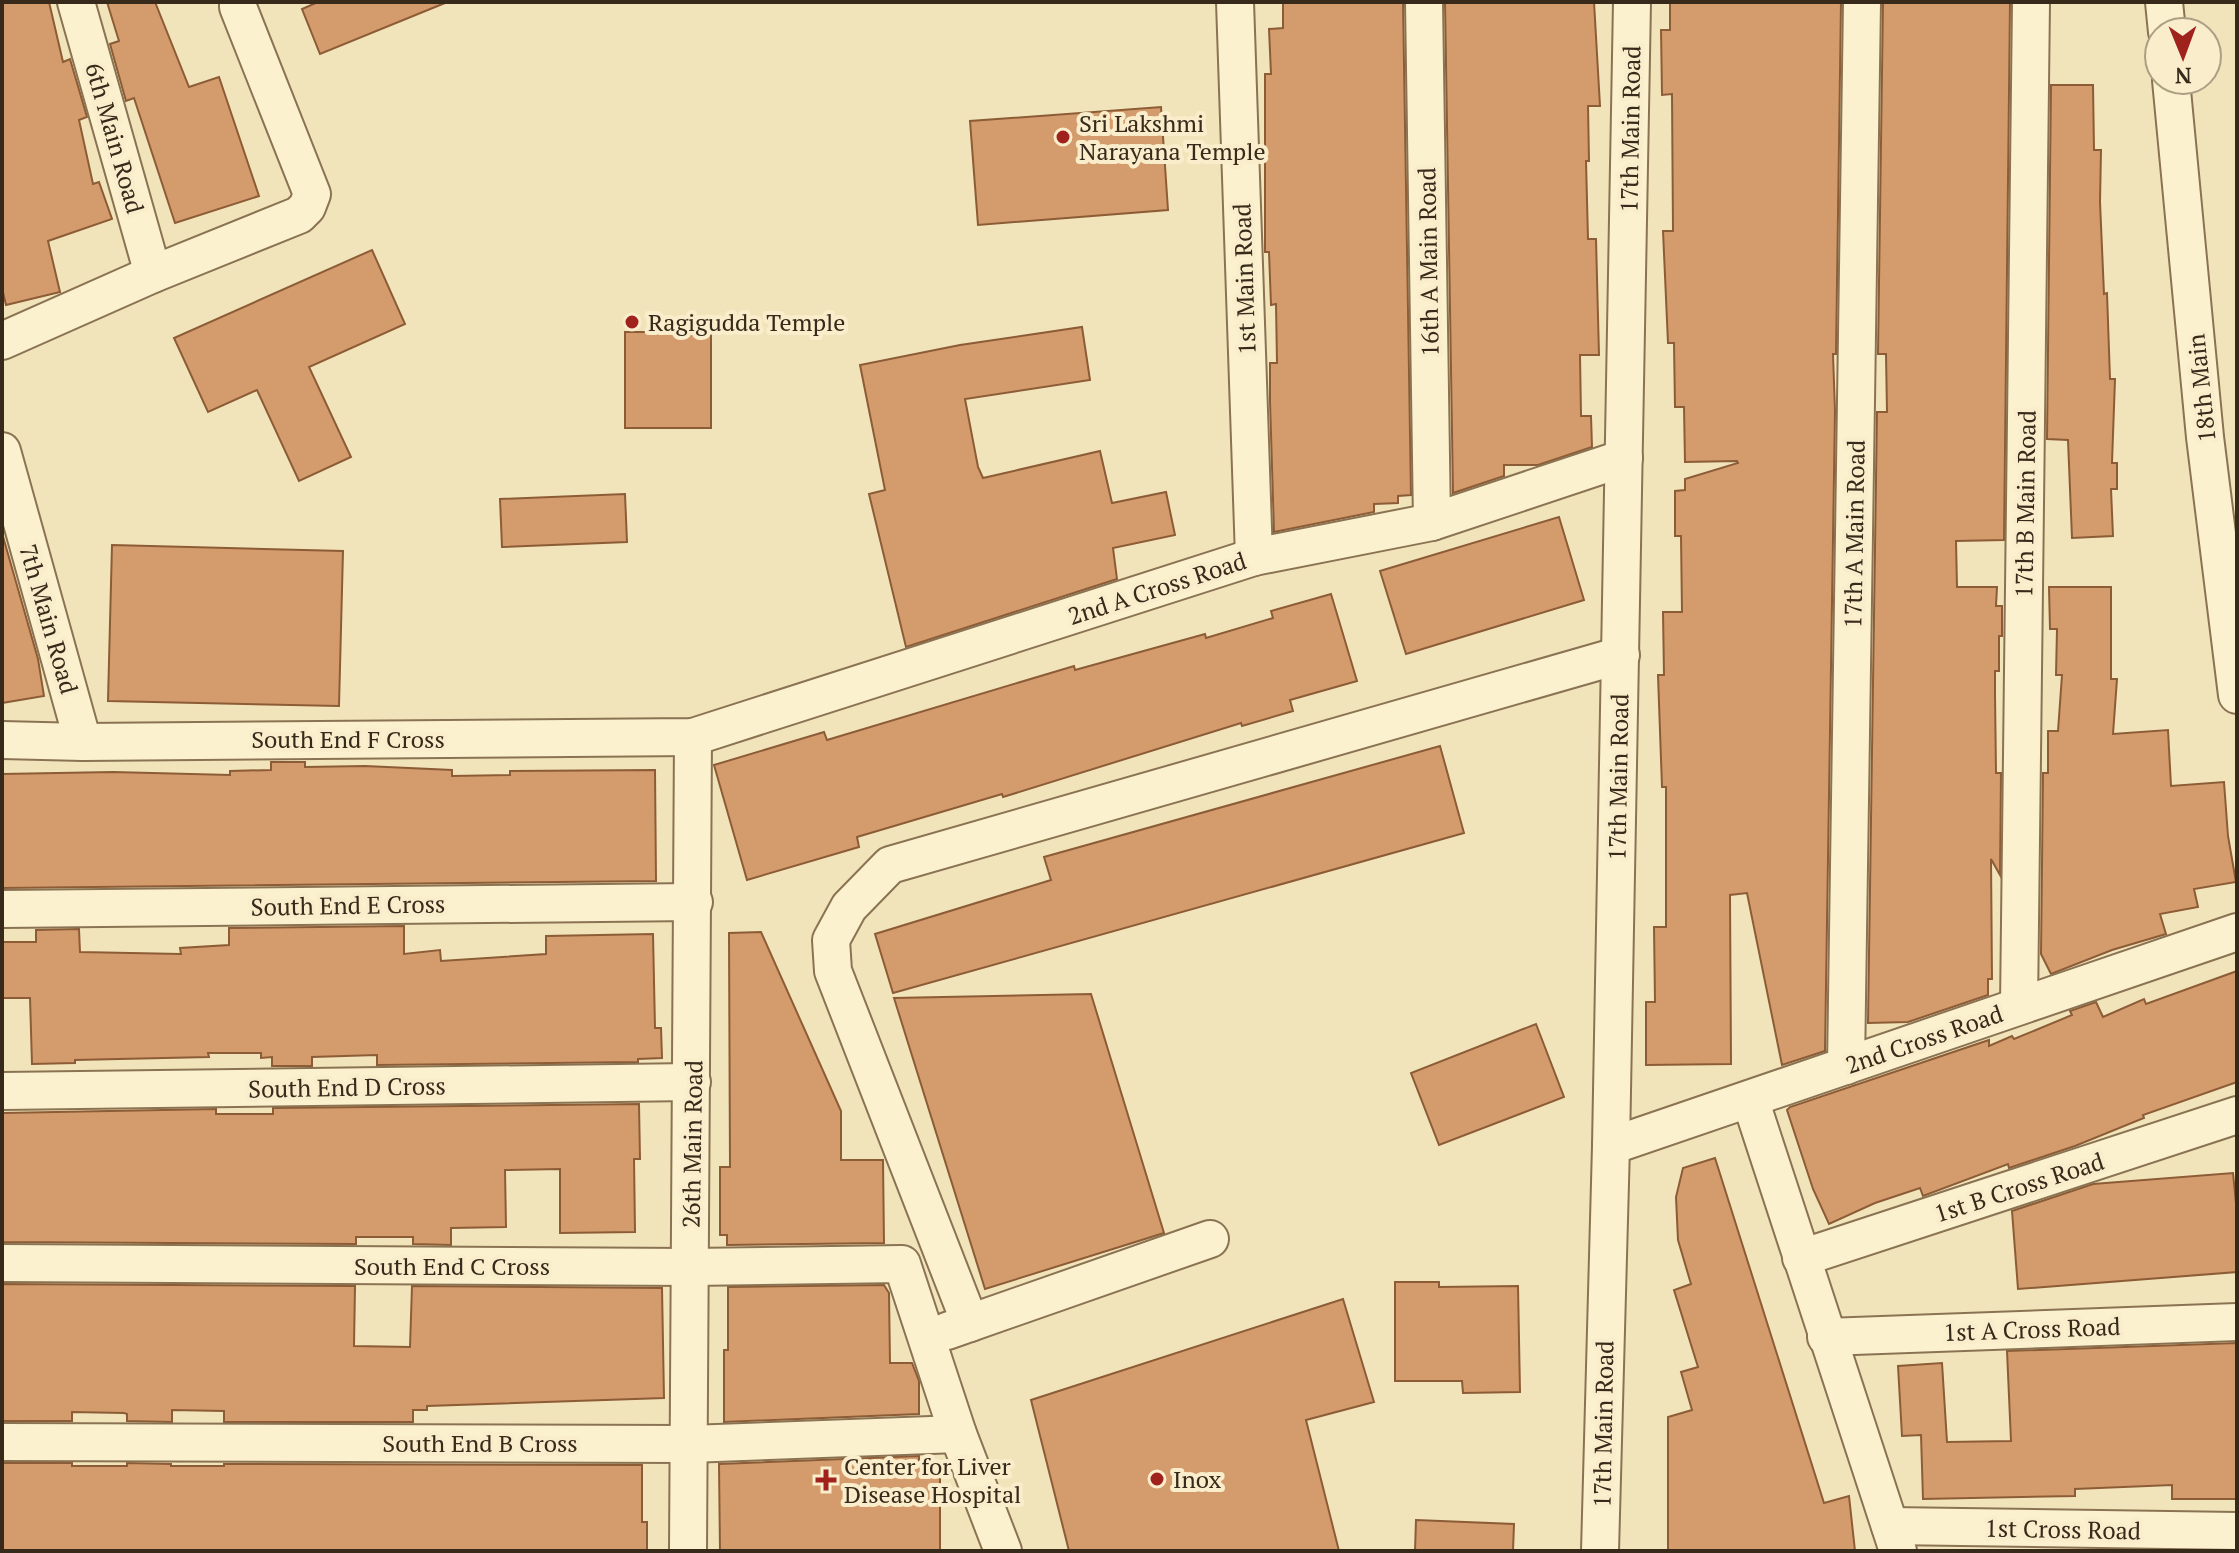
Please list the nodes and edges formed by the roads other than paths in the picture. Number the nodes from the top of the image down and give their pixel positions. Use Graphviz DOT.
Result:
graph roads {
  1 [pos="76,2"];
  2 [pos="238,2"];
  3 [pos="1235,2"];
  4 [pos="1424,2"];
  5 [pos="1632,2"];
  6 [pos="1862,2"];
  7 [pos="2031,2"];
  8 [pos="2173,96"];
  9 [pos="153,274"];
  10 [pos="2,341"];
  11 [pos="2221,437"];
  12 [pos="2,451"];
  13 [pos="1624,458"];
  14 [pos="1432,522"];
  15 [pos="1254,557"];
  16 [pos="2233,638"];
  17 [pos="1621,655"];
  18 [pos="2237,695"];
  19 [pos="693,737"];
  20 [pos="2,740"];
  21 [pos="83,742"];
  22 [pos="694,902"];
  23 [pos="2,909"];
  24 [pos="2237,932"];
  25 [pos="2019,1006"];
  26 [pos="1846,1066"];
  27 [pos="692,1082"];
  28 [pos="2,1091"];
  29 [pos="1750,1099"];
  30 [pos="2237,1115"];
  31 [pos="1611,1146"];
  32 [pos="1210,1239"];
  33 [pos="1801,1258"];
  34 [pos="2,1263"];
  35 [pos="691,1267"];
  36 [pos="2237,1322"];
  37 [pos="970,1323"];
  38 [pos="1826,1337"];
  39 [pos="926,1338"];
  40 [pos="958,1434"];
  41 [pos="2,1442"];
  42 [pos="689,1444"];
  43 [pos="2237,1531"];
  44 [pos="1894,1539"];
  45 [pos="688,1551"];
  46 [pos="1003,1551"];
  47 [pos="1600,1551"];
  1 -- 9 [label="street, 6th Main Road"];
  2 -- 9 [label="street"];
  3 -- 15 [label="street, 1st Main Road"];
  4 -- 14 [label="street, 16th A Main Road"];
  5 -- 13 [label="street, 17th Main Road"];
  6 -- 26 [label="street, 17th A Main Road"];
  7 -- 25 [label="street, 17th B Main Road"];
  8 -- 11 [label="street, 18th Main"];
  9 -- 10 [label="street"];
  11 -- 16 [label="street, 18th Main"];
  12 -- 21 [label="street, 7th Main Road"];
  13 -- 14 [label="street, 2nd A Cross Road"];
  13 -- 17 [label="street, 17th Main Road"];
  14 -- 15 [label="street, 2nd A Cross Road"];
  15 -- 19 [label="street, 2nd A Cross Road"];
  16 -- 18 [label="street, 18th Main"];
  17 -- 31 [label="street, 17th Main Road"];
  17 -- 37 [label="street"];
  19 -- 21 [label="street, South End F Cross"];
  19 -- 22 [label="street, 26th Main Road"];
  20 -- 21 [label="street, South End F Cross"];
  22 -- 23 [label="street, South End E Cross"];
  22 -- 27 [label="street, 26th Main Road"];
  24 -- 25 [label="street, 2nd Cross Road"];
  25 -- 26 [label="street, 2nd Cross Road"];
  26 -- 29 [label="street, 2nd Cross Road"];
  27 -- 28 [label="street, South End D Cross"];
  27 -- 35 [label="street, 26th Main Road"];
  29 -- 31 [label="street, 2nd Cross Road"];
  29 -- 33 [label="street"];
  30 -- 33 [label="street, 1st B Cross Road"];
  31 -- 47 [label="street, 17th Main Road"];
  32 -- 37 [label="street"];
  33 -- 38 [label="street"];
  34 -- 35 [label="street, South End C Cross"];
  35 -- 39 [label="street, South End C Cross"];
  35 -- 42 [label="street, 26th Main Road"];
  36 -- 38 [label="street, 1st A Cross Road"];
  37 -- 39 [label="street"];
  38 -- 44 [label="street"];
  39 -- 40 [label="street"];
  40 -- 42 [label="street, South End B Cross"];
  40 -- 46 [label="street"];
  41 -- 42 [label="street, South End B Cross"];
  42 -- 45 [label="street, 26th Main Road"];
  43 -- 44 [label="street, 1st Cross Road"];
}
